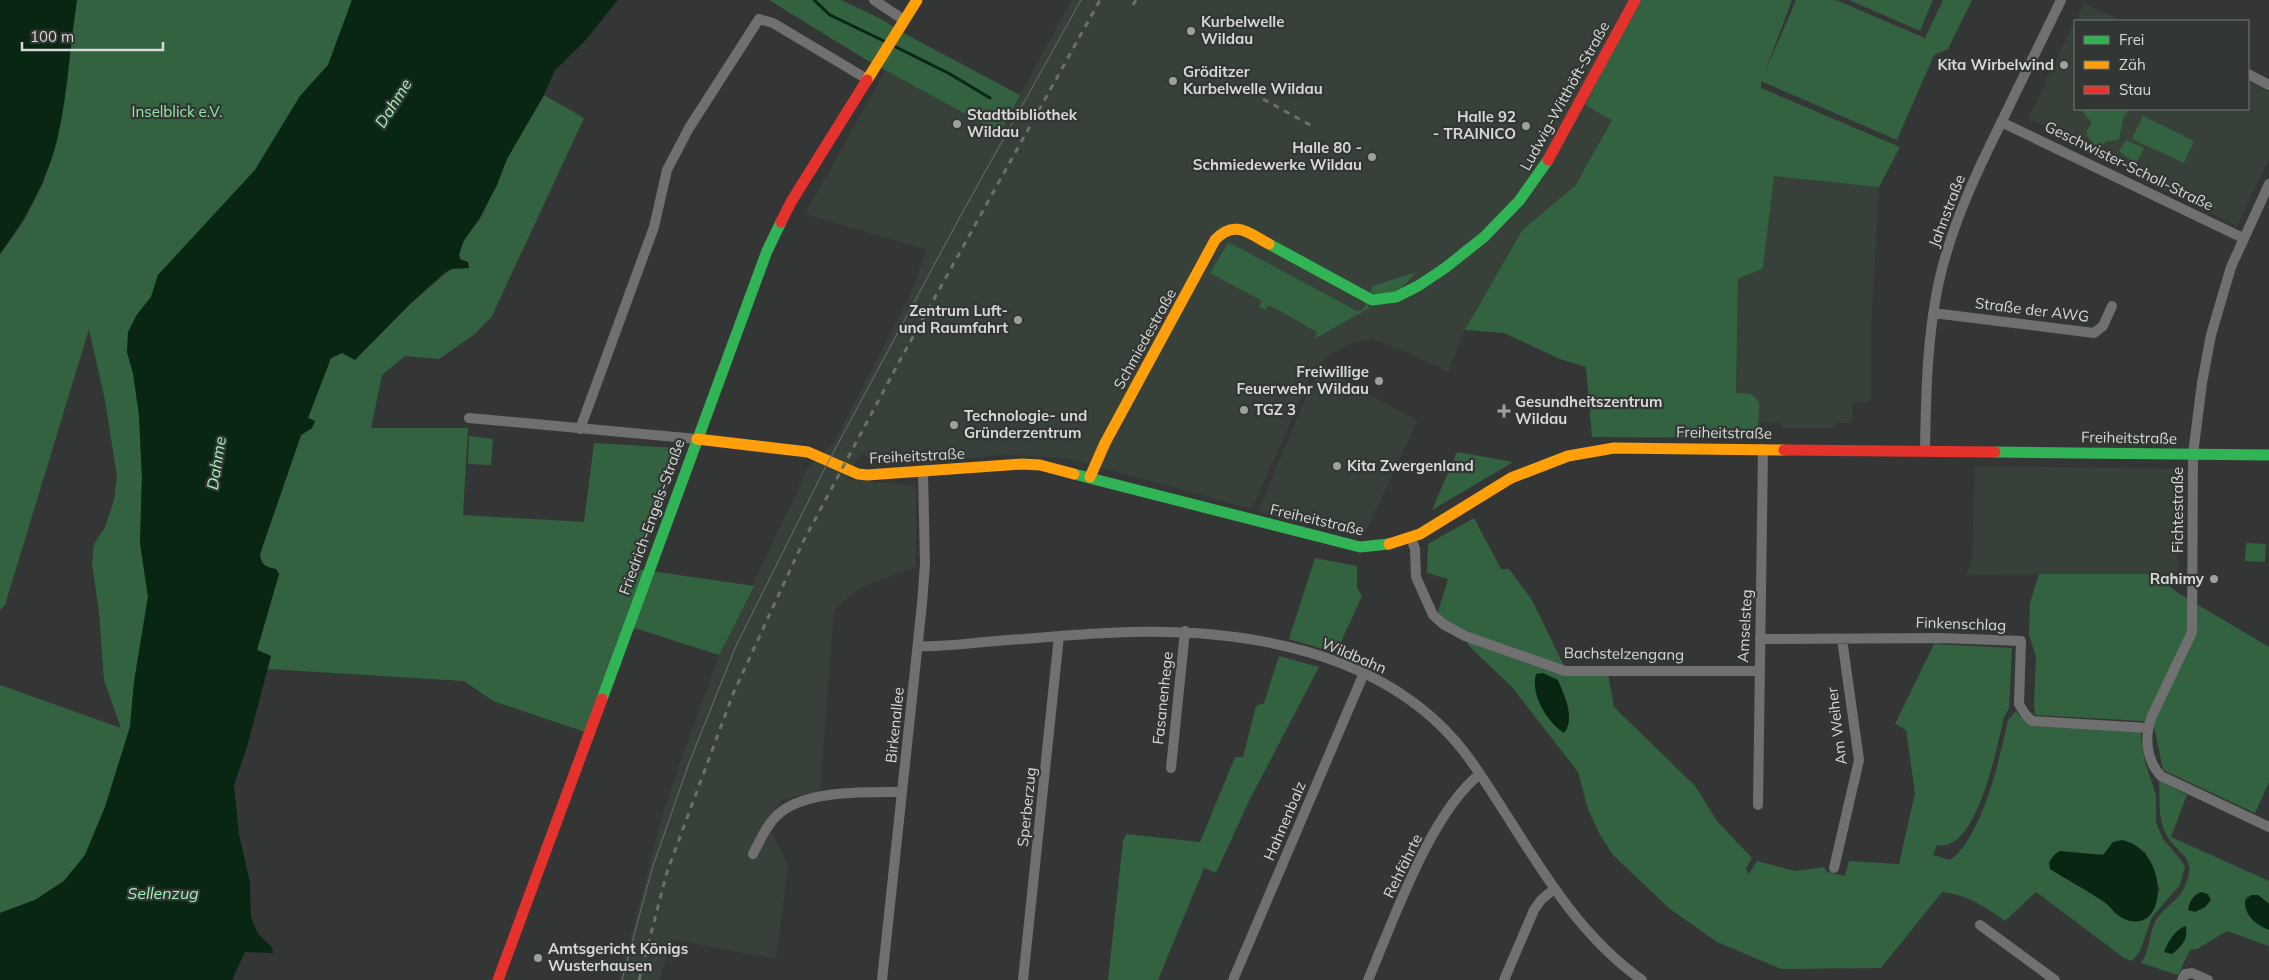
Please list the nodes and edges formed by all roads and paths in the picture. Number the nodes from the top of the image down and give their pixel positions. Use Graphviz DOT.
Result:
graph roads {
  1 [pos="874,0"];
  2 [pos="917,0"];
  3 [pos="1634,0"];
  4 [pos="2061,0"];
  5 [pos="902,24"];
  6 [pos="2249,75"];
  7 [pos="867,79"];
  8 [pos="2269,85"];
  9 [pos="2001,122"];
  10 [pos="2269,184"];
  11 [pos="1238,228"];
  12 [pos="2243,238"];
  13 [pos="2112,306"];
  14 [pos="1933,313"];
  15 [pos="469,418"];
  16 [pos="580,429"];
  17 [pos="697,439"];
  18 [pos="1764,449"];
  19 [pos="1925,450"];
  20 [pos="2193,454"];
  21 [pos="2269,455"];
  22 [pos="923,472"];
  23 [pos="1090,477"];
  24 [pos="1411,538"];
  25 [pos="1185,632"];
  26 [pos="1059,636"];
  27 [pos="1760,639"];
  28 [pos="1842,639"];
  29 [pos="919,646"];
  30 [pos="1758,671"];
  31 [pos="1364,673"];
  32 [pos="2147,728"];
  33 [pos="1171,768"];
  34 [pos="1480,774"];
  35 [pos="902,792"];
  36 [pos="1758,805"];
  37 [pos="2269,827"];
  38 [pos="753,854"];
  39 [pos="1834,868"];
  40 [pos="1554,889"];
  41 [pos="1980,925"];
  42 [pos="498,980"];
  43 [pos="882,980"];
  44 [pos="1023,980"];
  45 [pos="1233,980"];
  46 [pos="1368,980"];
  47 [pos="1504,980"];
  48 [pos="1642,980"];
  49 [pos="2055,980"];
  50 [pos="2182,980"];
  51 [pos="2208,980"];
  1 -- 5 [label="street"];
  2 -- 5 [label="street, Friedrich-Engels-Straße"];
  3 -- 11 [label="street, Ludwig-Witthöft-Straße"];
  4 -- 9 [label="street, Jahnstraße"];
  5 -- 7 [label="street, Friedrich-Engels-Straße"];
  6 -- 8 [label="street"];
  7 -- 16 [label="street"];
  7 -- 17 [label="street, Friedrich-Engels-Straße"];
  9 -- 12 [label="street, Geschwister-Scholl-Straße"];
  9 -- 14 [label="street, Jahnstraße"];
  10 -- 12 [label="street, Fichtestraße"];
  11 -- 23 [label="street, Schmiedestraße"];
  12 -- 20 [label="street, Fichtestraße"];
  13 -- 14 [label="street, Straße der AWG"];
  14 -- 19 [label="street, Jahnstraße"];
  15 -- 16 [label="street, Freiheitstraße"];
  16 -- 17 [label="street, Freiheitstraße"];
  17 -- 22 [label="street, Freiheitstraße"];
  17 -- 42 [label="street, Friedrich-Engels-Straße"];
  18 -- 19 [label="street, Freiheitstraße"];
  18 -- 24 [label="street, Freiheitstraße"];
  18 -- 27 [label="street, Amselsteg"];
  19 -- 20 [label="street, Freiheitstraße"];
  20 -- 21 [label="street, Freiheitstraße"];
  20 -- 32 [label="street, Fichtestraße"];
  22 -- 23 [label="street, Freiheitstraße"];
  22 -- 29 [label="street, Birkenallee"];
  23 -- 24 [label="street, Freiheitstraße"];
  24 -- 30 [label="street, Bachstelzengang"];
  25 -- 26 [label="street, Wildbahn"];
  25 -- 31 [label="street, Wildbahn"];
  25 -- 33 [label="street, Fasanenhege"];
  26 -- 29 [label="street, Wildbahn"];
  26 -- 44 [label="street, Sperberzug"];
  27 -- 28 [label="street, Finkenschlag"];
  27 -- 30 [label="street, Amselsteg"];
  28 -- 32 [label="street, Finkenschlag"];
  28 -- 39 [label="street, Am Weiher"];
  29 -- 35 [label="street, Birkenallee"];
  30 -- 36 [label="street, Amselsteg"];
  31 -- 34 [label="street, Wildbahn"];
  31 -- 45 [label="street, Hahnenbalz"];
  32 -- 37 [label="street"];
  34 -- 40 [label="street, Wildbahn"];
  34 -- 46 [label="street, Rehfährte"];
  35 -- 38 [label="street"];
  35 -- 43 [label="street, Birkenallee"];
  40 -- 47 [label="street"];
  40 -- 48 [label="street, Wildbahn"];
  41 -- 49 [label="street"];
  50 -- 51 [label="street"];
}
